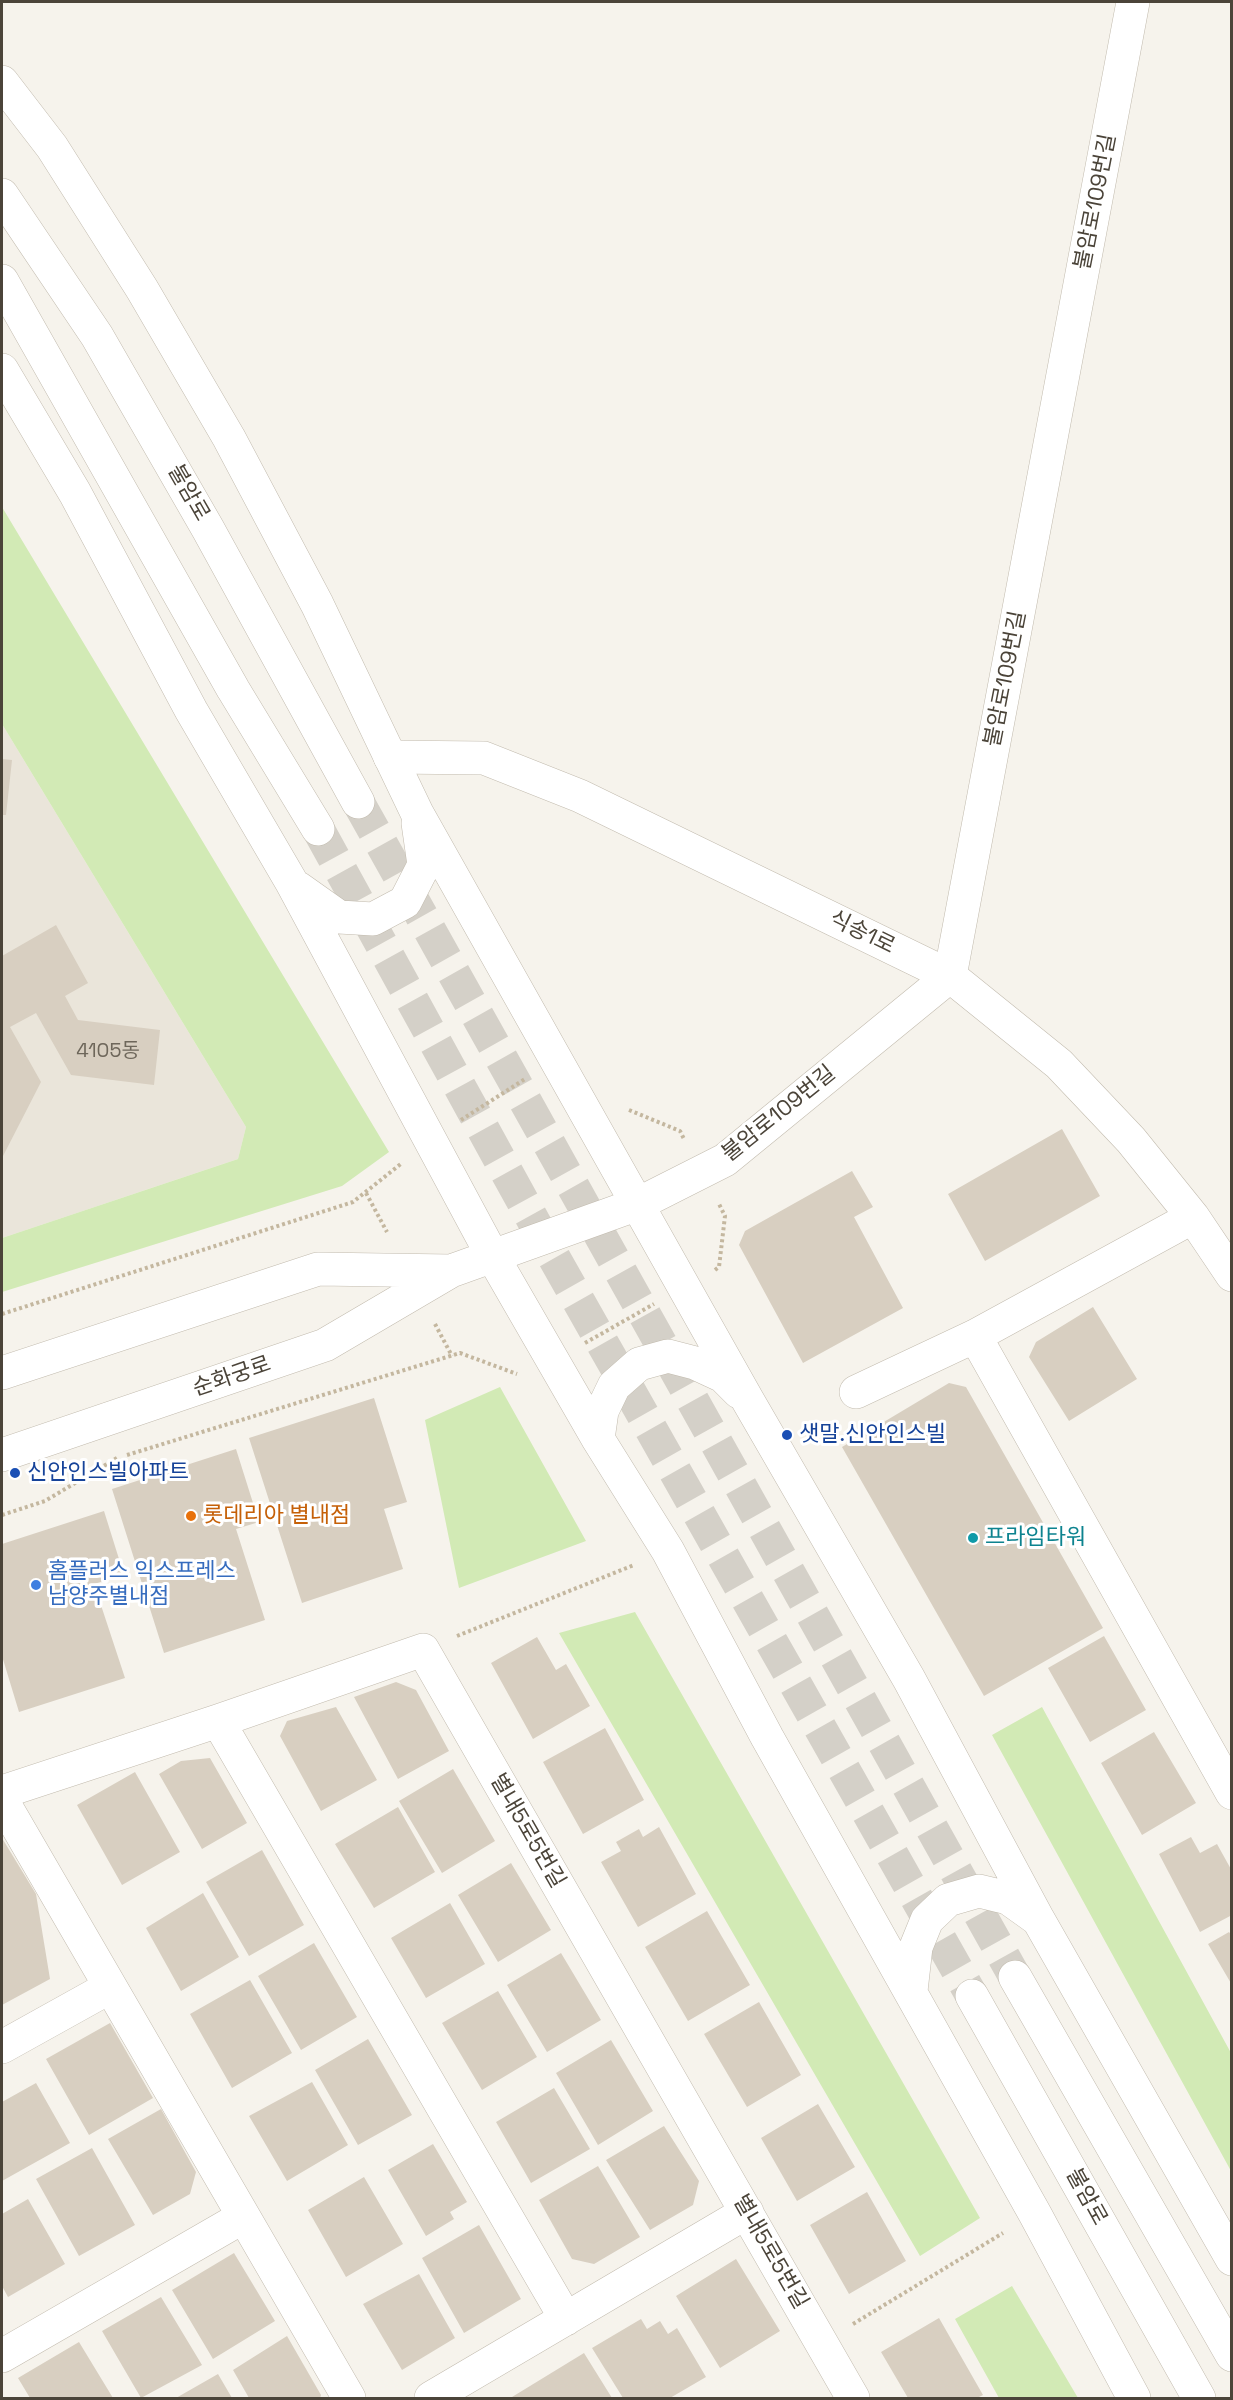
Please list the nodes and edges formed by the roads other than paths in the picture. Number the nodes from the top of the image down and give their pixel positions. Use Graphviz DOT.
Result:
graph roads {
  1 [pos="1133,2"];
  2 [pos="2,82"];
  3 [pos="2,195"];
  4 [pos="2,280"];
  5 [pos="2,370"];
  6 [pos="390,757"];
  7 [pos="358,802"];
  8 [pos="417,813"];
  9 [pos="318,829"];
  10 [pos="292,883"];
  11 [pos="950,976"];
  12 [pos="638,1204"];
  13 [pos="1193,1217"];
  14 [pos="493,1257"];
  15 [pos="451,1271"];
  16 [pos="1232,1275"];
  17 [pos="975,1336"];
  18 [pos="2,1373"];
  19 [pos="856,1392"];
  20 [pos="747,1399"];
  21 [pos="598,1439"];
  22 [pos="2,1455"];
  23 [pos="218,1721"];
  24 [pos="2,1792"];
  25 [pos="1232,1793"];
  26 [pos="2,1800"];
  27 [pos="1038,1919"];
  28 [pos="1015,1977"];
  29 [pos="110,1987"];
  30 [pos="911,1991"];
  31 [pos="972,1996"];
  32 [pos="2,2047"];
  33 [pos="747,2212"];
  34 [pos="243,2217"];
  35 [pos="1232,2259"];
  36 [pos="566,2319"];
  37 [pos="1232,2355"];
  38 [pos="2,2356"];
  39 [pos="839,2394"];
  40 [pos="349,2398"];
  41 [pos="431,2398"];
  42 [pos="1134,2398"];
  43 [pos="1199,2398"];
  1 -- 11 [label="street, 불암로109번길"];
  2 -- 6 [label="street"];
  3 -- 7 [label="street, 불암로"];
  4 -- 9 [label="street"];
  5 -- 10 [label="street"];
  6 -- 8 [label="street"];
  6 -- 11 [label="street, 식송1로"];
  8 -- 10 [label="street"];
  8 -- 12 [label="street"];
  10 -- 14 [label="street"];
  11 -- 12 [label="street, 불암로109번길"];
  11 -- 13 [label="street, 식송1로"];
  12 -- 14 [label="street, 순화궁로"];
  12 -- 20 [label="street"];
  13 -- 16 [label="street, 식송1로"];
  13 -- 17 [label="street"];
  14 -- 15 [label="street, 순화궁로"];
  14 -- 21 [label="street"];
  15 -- 18 [label="street, 순화궁로"];
  15 -- 22 [label="street, 순화궁로"];
  17 -- 19 [label="street"];
  17 -- 25 [label="street"];
  20 -- 21 [label="street"];
  20 -- 27 [label="street"];
  21 -- 30 [label="street"];
  23 -- 24 [label="street"];
  23 -- 33 [label="street, 별내5로5번길"];
  23 -- 36 [label="street"];
  26 -- 29 [label="street"];
  27 -- 30 [label="street"];
  27 -- 35 [label="street"];
  28 -- 37 [label="street"];
  29 -- 32 [label="street"];
  29 -- 34 [label="street"];
  30 -- 42 [label="street"];
  31 -- 43 [label="street, 불암로"];
  33 -- 36 [label="street"];
  33 -- 39 [label="street, 별내5로5번길"];
  34 -- 38 [label="street"];
  34 -- 40 [label="street"];
  36 -- 41 [label="street"];
}
